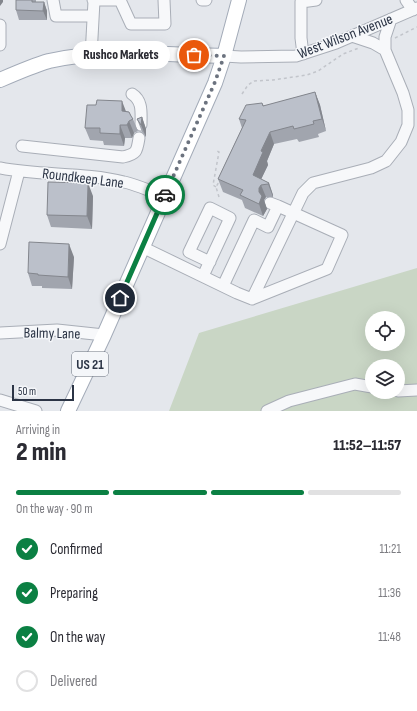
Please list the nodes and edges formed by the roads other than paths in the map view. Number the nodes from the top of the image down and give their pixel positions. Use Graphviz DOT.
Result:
graph roads {
  1 [pos="54,0"];
  2 [pos="94,0"];
  3 [pos="120,0"];
  4 [pos="164,0"];
  5 [pos="202,0"];
  6 [pos="206,0"];
  7 [pos="239,0"];
  8 [pos="316,0"];
  9 [pos="406,0"];
  10 [pos="301,1"];
  11 [pos="415,9"];
  12 [pos="93,16"];
  13 [pos="391,19"];
  14 [pos="0,25"];
  15 [pos="352,36"];
  16 [pos="0,45"];
  17 [pos="385,50"];
  18 [pos="303,54"];
  19 [pos="91,56"];
  20 [pos="224,56"];
  21 [pos="0,80"];
  22 [pos="132,94"];
  23 [pos="140,125"];
  24 [pos="140,138"];
  25 [pos="22,146"];
  26 [pos="0,168"];
  27 [pos="20,172"];
  28 [pos="164,197"];
  29 [pos="294,213"];
  30 [pos="1,237"];
  31 [pos="142,247"];
  32 [pos="210,262"];
  33 [pos="203,276"];
  34 [pos="223,286"];
  35 [pos="252,299"];
  36 [pos="0,333"];
  37 [pos="104,336"];
  38 [pos="365,386"];
  39 [pos="417,390"];
  40 [pos="405,391"];
  41 [pos="0,400"];
  42 [pos="36,411"];
  43 [pos="68,411"];
  44 [pos="267,411"];
  1 -- 12 [label="street"];
  2 -- 3 [label="street"];
  2 -- 12 [label="street"];
  3 -- 4 [label="street"];
  5 -- 6 [label="street"];
  7 -- 20 [label="main road, US 21"];
  8 -- 10 [label="street"];
  9 -- 11 [label="street"];
  10 -- 18 [label="street"];
  11 -- 13 [label="street, West Wilson Avenue"];
  12 -- 19 [label="street"];
  13 -- 15 [label="street, West Wilson Avenue"];
  13 -- 17 [label="street"];
  14 -- 16 [label="street"];
  15 -- 17 [label="street"];
  15 -- 18 [label="street, West Wilson Avenue"];
  17 -- 29 [label="street"];
  18 -- 20 [label="street, West Wilson Avenue"];
  19 -- 20 [label="main road"];
  19 -- 21 [label="main road"];
  20 -- 28 [label="main road, US 21"];
  22 -- 23 [label="street"];
  24 -- 25 [label="street"];
  26 -- 27 [label="street, Roundkeep Lane"];
  27 -- 28 [label="street, Roundkeep Lane"];
  27 -- 30 [label="street"];
  28 -- 31 [label="main road, US 21"];
  29 -- 34 [label="street"];
  29 -- 35 [label="street"];
  29 -- 35 [label="street"];
  31 -- 33 [label="street"];
  31 -- 37 [label="main road, US 21"];
  32 -- 32 [label="street"];
  32 -- 33 [label="street"];
  33 -- 34 [label="street"];
  34 -- 35 [label="street"];
  36 -- 37 [label="street, Balmy Lane"];
  37 -- 43 [label="main road, US 21"];
  38 -- 44 [label="street"];
  39 -- 40 [label="street"];
  41 -- 42 [label="street"];
}
